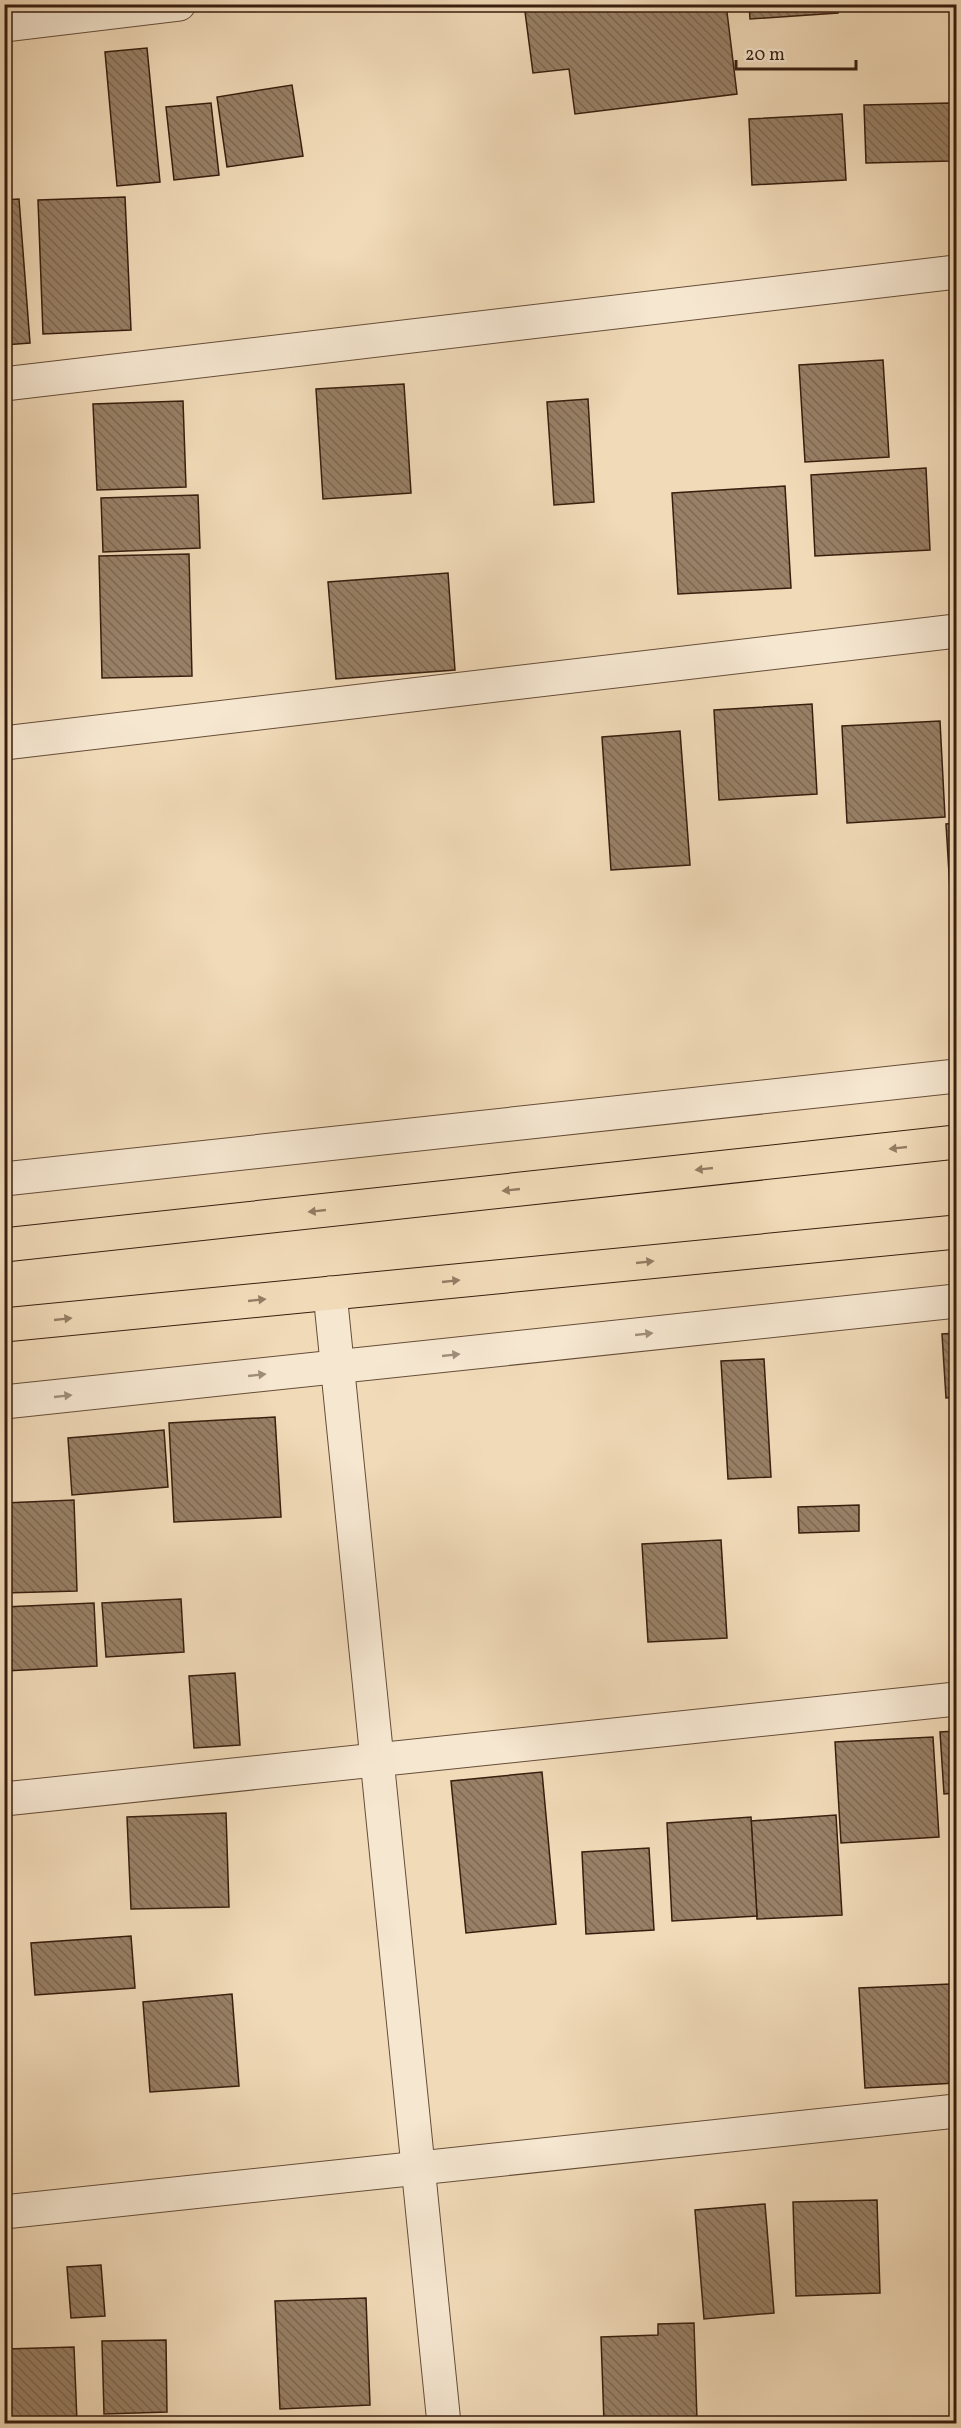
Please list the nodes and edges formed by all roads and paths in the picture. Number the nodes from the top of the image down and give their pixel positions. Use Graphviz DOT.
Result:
graph roads {
  1 [pos="179,4"];
  2 [pos="4,25"];
  3 [pos="957,272"];
  4 [pos="4,384"];
  5 [pos="957,631"];
  6 [pos="4,743"];
  7 [pos="957,1076"];
  8 [pos="957,1142"];
  9 [pos="4,1179"];
  10 [pos="957,1232"];
  11 [pos="4,1245"];
  12 [pos="330,1293"];
  13 [pos="957,1301"];
  14 [pos="4,1325"];
  15 [pos="338,1367"];
  16 [pos="4,1402"];
  17 [pos="957,1698"];
  18 [pos="377,1760"];
  19 [pos="4,1799"];
  20 [pos="957,2111"];
  21 [pos="418,2167"];
  22 [pos="4,2212"];
  23 [pos="444,2424"];
  1 -- 2 [label="street"];
  3 -- 4 [label="street"];
  5 -- 6 [label="street"];
  7 -- 9 [label="street"];
  8 -- 11 [label="main road, one-way"];
  12 -- 10 [label="main road, one-way"];
  14 -- 12 [label="main road, one-way"];
  12 -- 15 [label="street"];
  15 -- 13 [label="street, one-way"];
  16 -- 15 [label="street, one-way"];
  15 -- 18 [label="street"];
  17 -- 18 [label="street"];
  18 -- 19 [label="street"];
  18 -- 21 [label="street"];
  20 -- 21 [label="street"];
  21 -- 22 [label="street"];
  21 -- 23 [label="street"];
}
